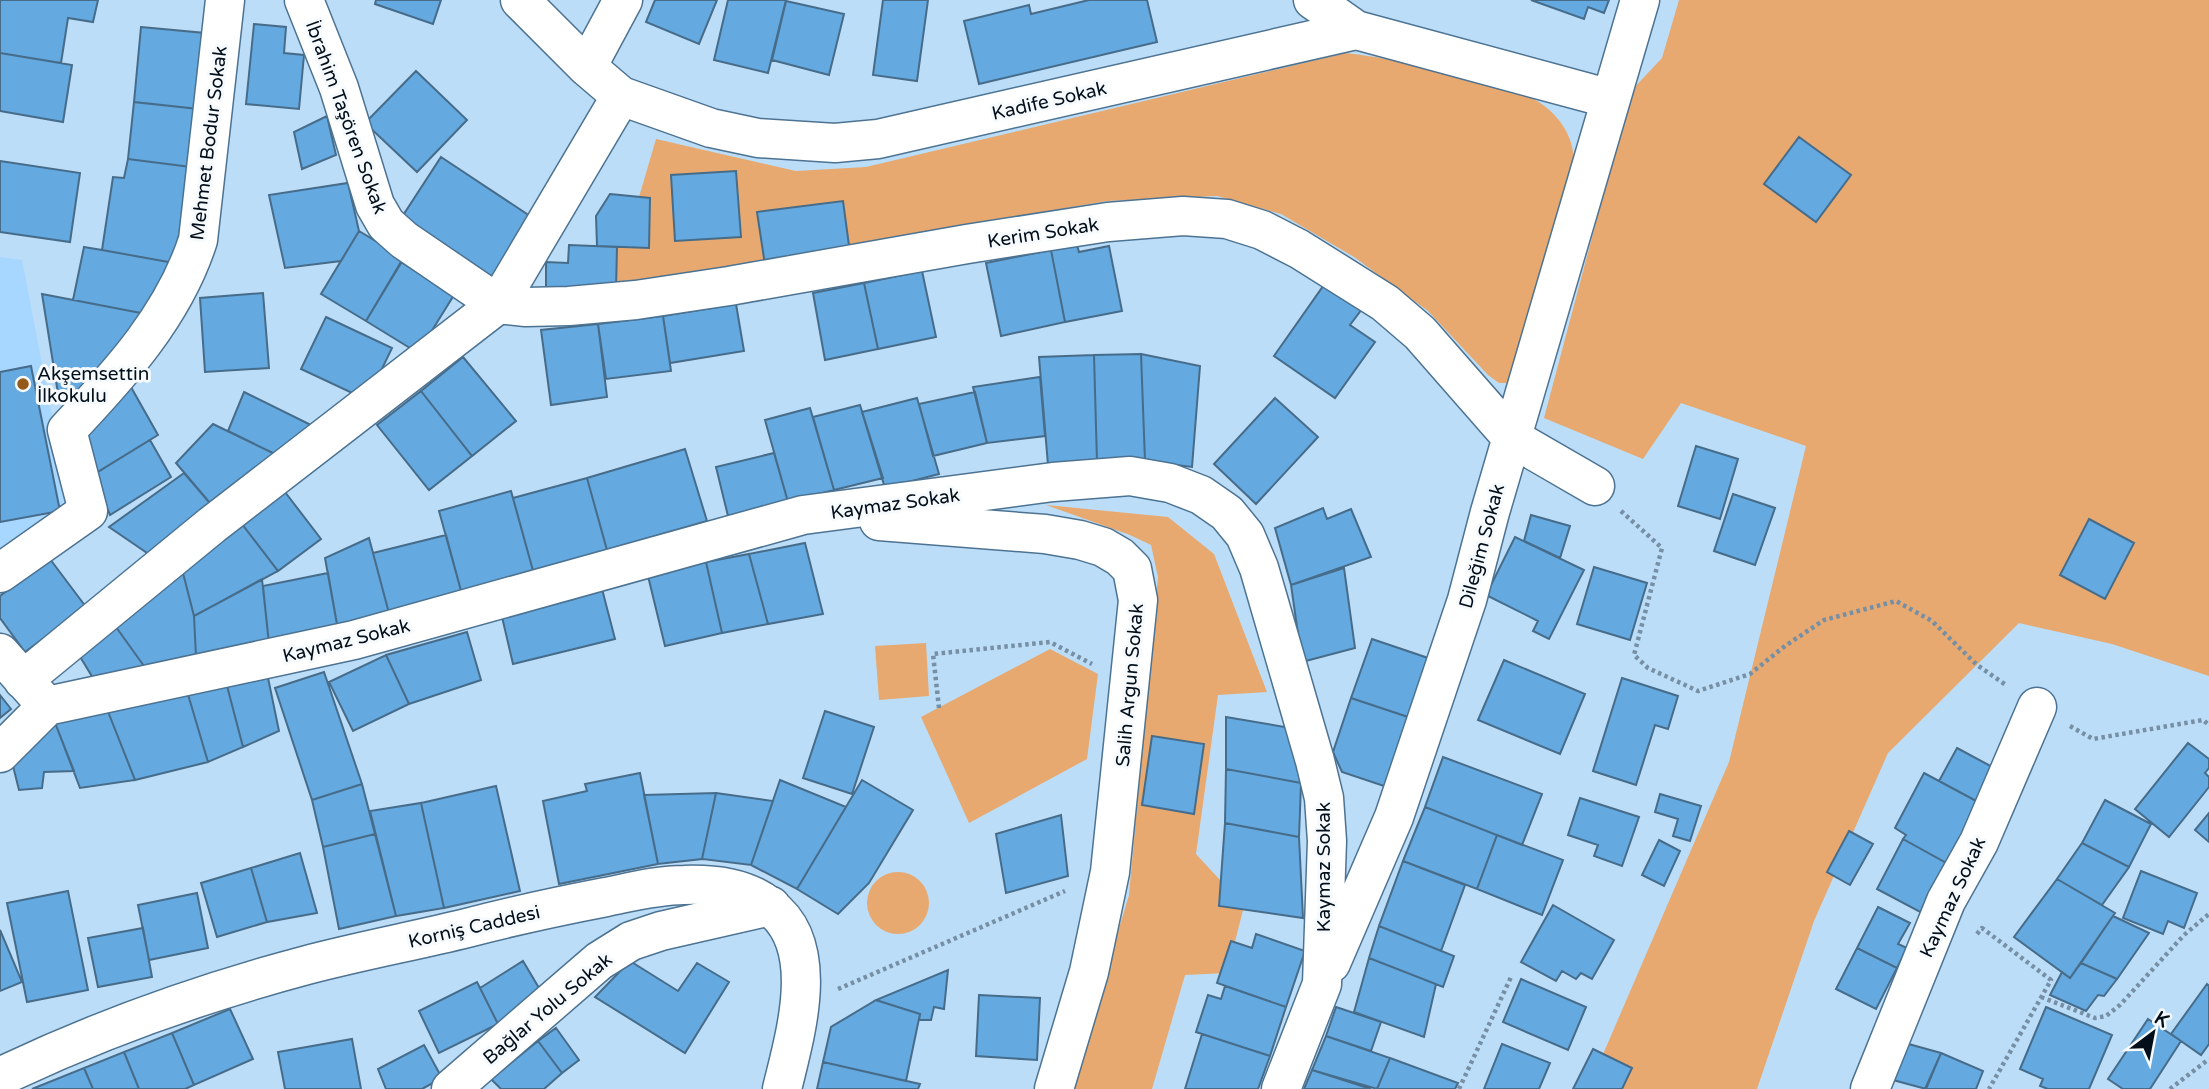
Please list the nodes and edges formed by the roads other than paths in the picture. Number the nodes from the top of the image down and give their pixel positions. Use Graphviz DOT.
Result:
graph roads {
  1 [pos="225,0"];
  2 [pos="304,0"];
  3 [pos="520,0"];
  4 [pos="623,0"];
  5 [pos="1313,0"];
  6 [pos="1640,0"];
  7 [pos="1356,30"];
  8 [pos="587,66"];
  9 [pos="621,96"];
  10 [pos="1611,99"];
  11 [pos="498,304"];
  12 [pos="1512,438"];
  13 [pos="1595,486"];
  14 [pos="803,515"];
  15 [pos="0,573"];
  16 [pos="23,680"];
  17 [pos="2037,707"];
  18 [pos="0,753"];
  19 [pos="771,906"];
  20 [pos="1322,984"];
  21 [pos="0,1077"];
  22 [pos="450,1089"];
  23 [pos="782,1089"];
  24 [pos="1054,1089"];
  25 [pos="1281,1089"];
  26 [pos="1870,1089"];
  1 -- 15 [label="street, Mehmet Bodur Sokak"];
  2 -- 11 [label="street, İbrahim Taşören Sokak"];
  3 -- 8 [label="street, Kadife Sokak"];
  4 -- 8 [label="street"];
  5 -- 7 [label="street"];
  6 -- 10 [label="street, Dileğim Sokak"];
  7 -- 9 [label="street, Kadife Sokak"];
  7 -- 10 [label="street, Kadife Sokak"];
  8 -- 9 [label="street, Kadife Sokak"];
  9 -- 11 [label="street"];
  10 -- 12 [label="street, Dileğim Sokak"];
  11 -- 12 [label="street, Kerim Sokak"];
  11 -- 16 [label="street"];
  12 -- 13 [label="street, Kerim Sokak"];
  12 -- 20 [label="street, Dileğim Sokak"];
  14 -- 16 [label="street, Kaymaz Sokak"];
  14 -- 20 [label="street, Kaymaz Sokak"];
  14 -- 24 [label="street, Salih Argun Sokak"];
  16 -- 18 [label="street"];
  17 -- 26 [label="street, Kaymaz Sokak"];
  19 -- 21 [label="street, Korniş Caddesi"];
  19 -- 22 [label="street, Bağlar Yolu Sokak"];
  19 -- 23 [label="street, Korniş Caddesi"];
  20 -- 25 [label="street, Kaymaz Sokak"];
}
